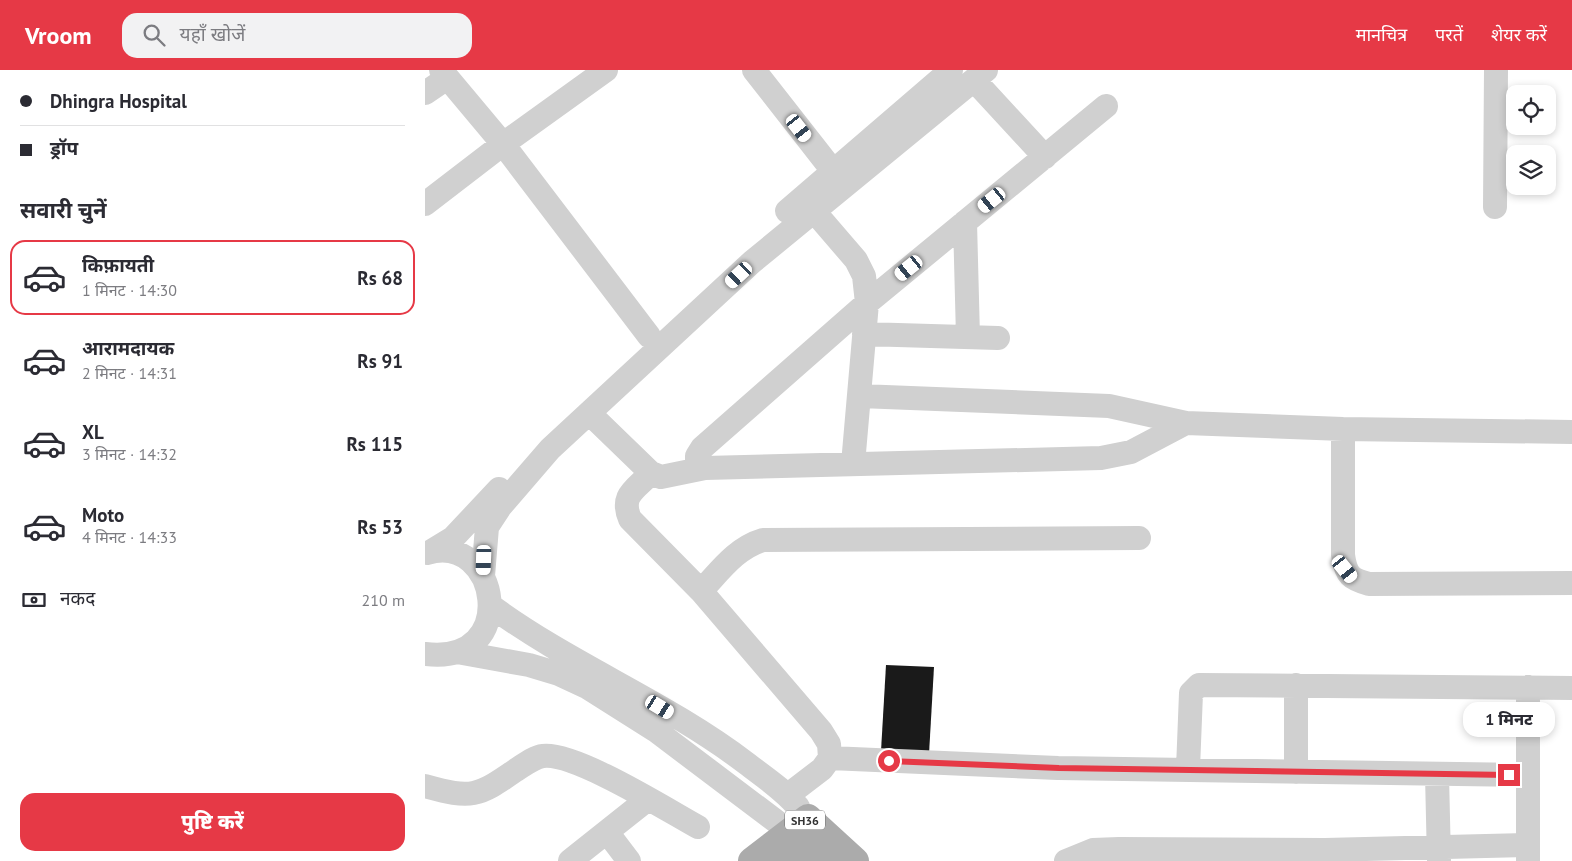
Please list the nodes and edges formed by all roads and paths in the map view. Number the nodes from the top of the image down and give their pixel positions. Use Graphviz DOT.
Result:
graph roads {
  1 [pos="606,70"];
  2 [pos="754,70"];
  3 [pos="951,70"];
  4 [pos="1496,70"];
  5 [pos="443,74"];
  6 [pos="980,75"];
  7 [pos="425,93"];
  8 [pos="1106,106"];
  9 [pos="503,144"];
  10 [pos="1045,157"];
  11 [pos="833,171"];
  12 [pos="425,204"];
  13 [pos="1495,207"];
  14 [pos="813,210"];
  15 [pos="965,222"];
  16 [pos="747,257"];
  17 [pos="867,303"];
  18 [pos="864,334"];
  19 [pos="649,336"];
  20 [pos="968,337"];
  21 [pos="998,338"];
  22 [pos="860,396"];
  23 [pos="589,413"];
  24 [pos="1186,423"];
  25 [pos="1343,429"];
  26 [pos="1572,432"];
  27 [pos="853,464"];
  28 [pos="705,468"];
  29 [pos="651,473"];
  30 [pos="1139,538"];
  31 [pos="428,552"];
  32 [pos="483,576"];
  33 [pos="1572,583"];
  34 [pos="701,591"];
  35 [pos="491,606"];
  36 [pos="457,652"];
  37 [pos="425,654"];
  38 [pos="1296,685"];
  39 [pos="1528,687"];
  40 [pos="1572,688"];
  41 [pos="830,758"];
  42 [pos="1188,769"];
  43 [pos="1296,772"];
  44 [pos="1437,775"];
  45 [pos="1527,775"];
  46 [pos="425,786"];
  47 [pos="788,795"];
  48 [pos="649,799"];
  49 [pos="698,828"];
  50 [pos="607,832"];
  51 [pos="806,841"];
  52 [pos="1528,853"];
  53 [pos="1439,854"];
  54 [pos="1093,855"];
  55 [pos="1326,855"];
  56 [pos="570,861"];
  57 [pos="629,861"];
  58 [pos="753,861"];
  59 [pos="855,861"];
  60 [pos="1066,861"];
  1 -- 9 [label="street"];
  2 -- 11 [label="street"];
  3 -- 11 [label="street"];
  4 -- 13 [label="street"];
  5 -- 7 [label="street"];
  5 -- 9 [label="street"];
  6 -- 10 [label="street"];
  6 -- 14 [label="street"];
  8 -- 10 [label="street"];
  9 -- 12 [label="street"];
  9 -- 19 [label="street"];
  10 -- 15 [label="street"];
  11 -- 16 [label="street"];
  14 -- 16 [label="street"];
  14 -- 17 [label="street"];
  15 -- 17 [label="street"];
  15 -- 20 [label="street"];
  16 -- 19 [label="street"];
  16 -- 23 [label="street"];
  17 -- 18 [label="street"];
  17 -- 28 [label="street"];
  18 -- 20 [label="street"];
  18 -- 22 [label="street"];
  19 -- 31 [label="street"];
  20 -- 21 [label="street"];
  22 -- 24 [label="street"];
  22 -- 27 [label="street"];
  23 -- 29 [label="street"];
  23 -- 32 [label="street"];
  24 -- 25 [label="street"];
  24 -- 27 [label="street"];
  25 -- 26 [label="street"];
  25 -- 33 [label="street"];
  27 -- 28 [label="street"];
  28 -- 29 [label="street"];
  29 -- 34 [label="street"];
  30 -- 34 [label="street"];
  31 -- 32 [label="street"];
  32 -- 35 [label="street"];
  34 -- 41 [label="street"];
  35 -- 36 [label="street"];
  35 -- 47 [label="street"];
  36 -- 37 [label="street"];
  36 -- 51 [label="street"];
  38 -- 39 [label="street"];
  38 -- 42 [label="street"];
  38 -- 43 [label="street"];
  39 -- 40 [label="street"];
  39 -- 45 [label="street"];
  41 -- 42 [label="street"];
  41 -- 47 [label="street"];
  42 -- 43 [label="street"];
  43 -- 44 [label="street"];
  44 -- 45 [label="street"];
  44 -- 53 [label="street"];
  45 -- 52 [label="street"];
  46 -- 48 [label="street"];
  47 -- 51 [label="street"];
  48 -- 49 [label="street"];
  48 -- 50 [label="street"];
  50 -- 56 [label="street"];
  50 -- 57 [label="street"];
  51 -- 58 [label="main road, SH36"];
  51 -- 59 [label="main road, SH36"];
  52 -- 53 [label="street"];
  53 -- 55 [label="street"];
  54 -- 55 [label="street"];
  54 -- 60 [label="street"];
}
